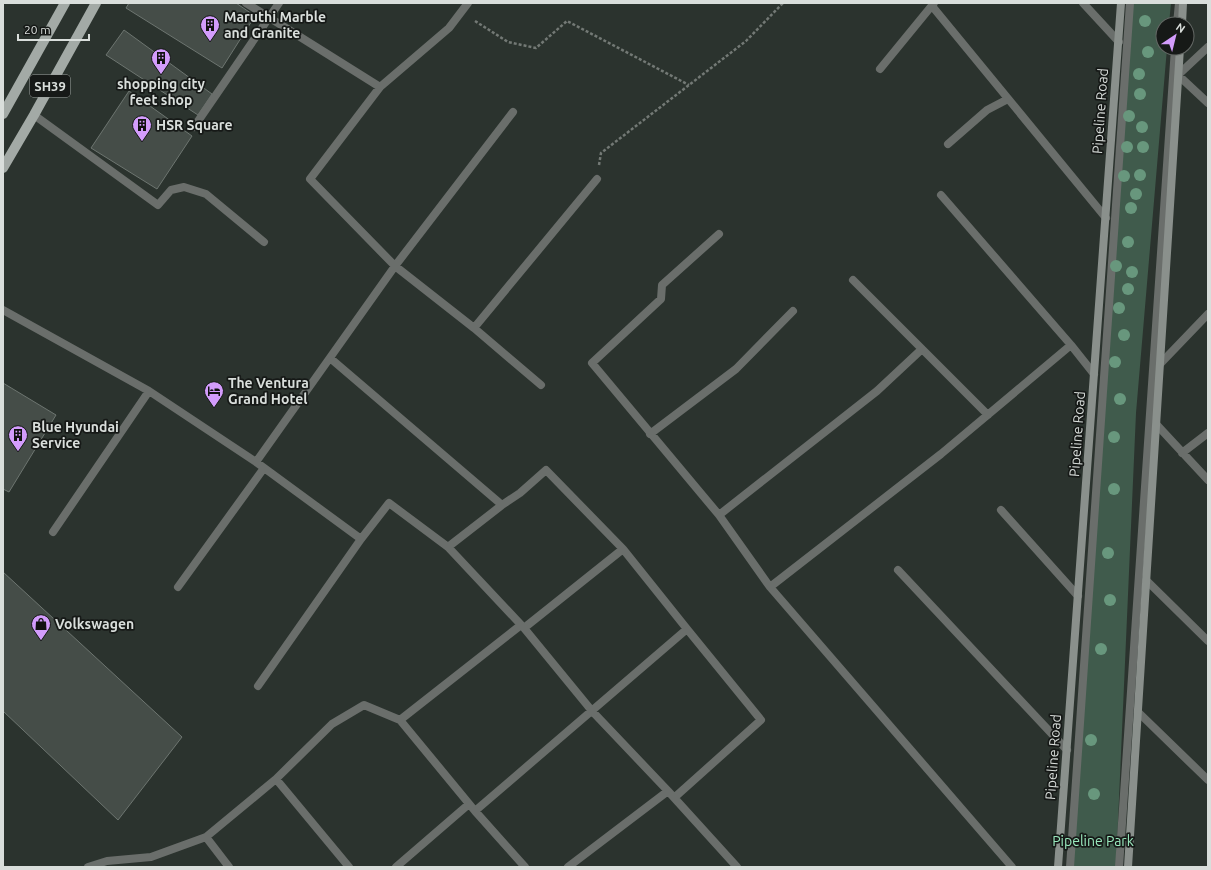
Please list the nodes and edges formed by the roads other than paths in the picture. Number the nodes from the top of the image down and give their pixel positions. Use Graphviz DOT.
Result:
graph roads {
  1 [pos="65,3"];
  2 [pos="96,3"];
  3 [pos="246,3"];
  4 [pos="279,3"];
  5 [pos="468,3"];
  6 [pos="1084,3"];
  7 [pos="1121,3"];
  8 [pos="1130,3"];
  9 [pos="1179,3"];
  10 [pos="1183,3"];
  11 [pos="933,4"];
  12 [pos="1178,16"];
  13 [pos="1182,16"];
  14 [pos="270,17"];
  15 [pos="1119,42"];
  16 [pos="1208,47"];
  17 [pos="1175,56"];
  18 [pos="1179,56"];
  19 [pos="880,69"];
  20 [pos="1178,75"];
  21 [pos="380,87"];
  22 [pos="1008,99"];
  23 [pos="1208,103"];
  24 [pos="513,112"];
  25 [pos="3,114"];
  26 [pos="34,115"];
  27 [pos="194,127"];
  28 [pos="948,144"];
  29 [pos="3,168"];
  30 [pos="597,179"];
  31 [pos="941,195"];
  32 [pos="1106,218"];
  33 [pos="719,234"];
  34 [pos="264,242"];
  35 [pos="395,266"];
  36 [pos="853,280"];
  37 [pos="3,310"];
  38 [pos="793,311"];
  39 [pos="1208,314"];
  40 [pos="474,328"];
  41 [pos="1071,345"];
  42 [pos="922,349"];
  43 [pos="330,358"];
  44 [pos="1160,364"];
  45 [pos="1094,374"];
  46 [pos="541,385"];
  47 [pos="149,390"];
  48 [pos="988,415"];
  49 [pos="1156,424"];
  50 [pos="1208,433"];
  51 [pos="650,434"];
  52 [pos="1182,453"];
  53 [pos="256,462"];
  54 [pos="264,468"];
  55 [pos="1208,480"];
  56 [pos="502,505"];
  57 [pos="1000,510"];
  58 [pos="719,515"];
  59 [pos="53,532"];
  60 [pos="361,540"];
  61 [pos="448,547"];
  62 [pos="623,549"];
  63 [pos="898,570"];
  64 [pos="1146,580"];
  65 [pos="178,587"];
  66 [pos="770,587"];
  67 [pos="1078,596"];
  68 [pos="522,627"];
  69 [pos="687,629"];
  70 [pos="1208,641"];
  71 [pos="258,686"];
  72 [pos="592,711"];
  73 [pos="1138,712"];
  74 [pos="400,720"];
  75 [pos="1067,750"];
  76 [pos="276,779"];
  77 [pos="1208,780"];
  78 [pos="668,791"];
  79 [pos="675,797"];
  80 [pos="469,804"];
  81 [pos="475,811"];
  82 [pos="206,838"];
  83 [pos="88,867"];
  84 [pos="229,867"];
  85 [pos="349,867"];
  86 [pos="396,867"];
  87 [pos="525,867"];
  88 [pos="568,867"];
  89 [pos="737,867"];
  90 [pos="1012,867"];
  91 [pos="1058,867"];
  92 [pos="1070,867"];
  93 [pos="1119,867"];
  94 [pos="1128,867"];
  1 -- 25 [label="main road"];
  2 -- 26 [label="main road, SH39"];
  3 -- 14 [label="street"];
  4 -- 14 [label="street"];
  5 -- 21 [label="street"];
  6 -- 15 [label="street"];
  7 -- 15 [label="main road, Pipeline Road"];
  8 -- 92 [label="street"];
  9 -- 12 [label="street"];
  10 -- 13 [label="main road"];
  11 -- 19 [label="street"];
  11 -- 22 [label="street"];
  14 -- 21 [label="street"];
  14 -- 27 [label="street"];
  15 -- 32 [label="main road, Pipeline Road"];
  16 -- 20 [label="street"];
  17 -- 93 [label="street"];
  18 -- 20 [label="main road"];
  20 -- 23 [label="street"];
  20 -- 44 [label="main road"];
  21 -- 35 [label="street"];
  22 -- 28 [label="street"];
  22 -- 32 [label="street"];
  24 -- 35 [label="street"];
  26 -- 29 [label="main road, SH39"];
  26 -- 34 [label="street"];
  30 -- 40 [label="street"];
  31 -- 41 [label="street"];
  32 -- 45 [label="main road, Pipeline Road"];
  33 -- 51 [label="street"];
  35 -- 40 [label="street"];
  35 -- 43 [label="street"];
  36 -- 42 [label="street"];
  37 -- 47 [label="street"];
  38 -- 51 [label="street"];
  39 -- 44 [label="street"];
  40 -- 46 [label="street"];
  41 -- 45 [label="street"];
  41 -- 48 [label="street"];
  42 -- 48 [label="street"];
  42 -- 58 [label="street"];
  43 -- 53 [label="street"];
  43 -- 56 [label="street"];
  44 -- 49 [label="main road"];
  45 -- 67 [label="main road, Pipeline Road"];
  47 -- 53 [label="street"];
  47 -- 59 [label="street"];
  48 -- 66 [label="street"];
  49 -- 52 [label="street"];
  49 -- 64 [label="main road"];
  50 -- 52 [label="street"];
  51 -- 58 [label="street"];
  52 -- 55 [label="street"];
  53 -- 54 [label="street"];
  54 -- 60 [label="street"];
  54 -- 65 [label="street"];
  56 -- 61 [label="street"];
  56 -- 62 [label="street"];
  57 -- 67 [label="street"];
  58 -- 66 [label="street"];
  60 -- 61 [label="street"];
  60 -- 71 [label="street"];
  61 -- 68 [label="street"];
  62 -- 68 [label="street"];
  62 -- 69 [label="street"];
  63 -- 75 [label="street"];
  64 -- 70 [label="street"];
  64 -- 73 [label="main road"];
  66 -- 90 [label="street"];
  67 -- 75 [label="main road, Pipeline Road"];
  68 -- 72 [label="street"];
  68 -- 74 [label="street"];
  69 -- 72 [label="street"];
  69 -- 79 [label="street"];
  72 -- 78 [label="street"];
  72 -- 81 [label="street"];
  73 -- 77 [label="street"];
  73 -- 94 [label="main road"];
  74 -- 76 [label="street"];
  74 -- 80 [label="street"];
  75 -- 91 [label="main road, Pipeline Road"];
  76 -- 82 [label="street"];
  76 -- 85 [label="street"];
  78 -- 79 [label="street"];
  78 -- 88 [label="street"];
  79 -- 89 [label="street"];
  80 -- 81 [label="street"];
  80 -- 86 [label="street"];
  81 -- 87 [label="street"];
  82 -- 83 [label="street"];
  82 -- 84 [label="street"];
}
